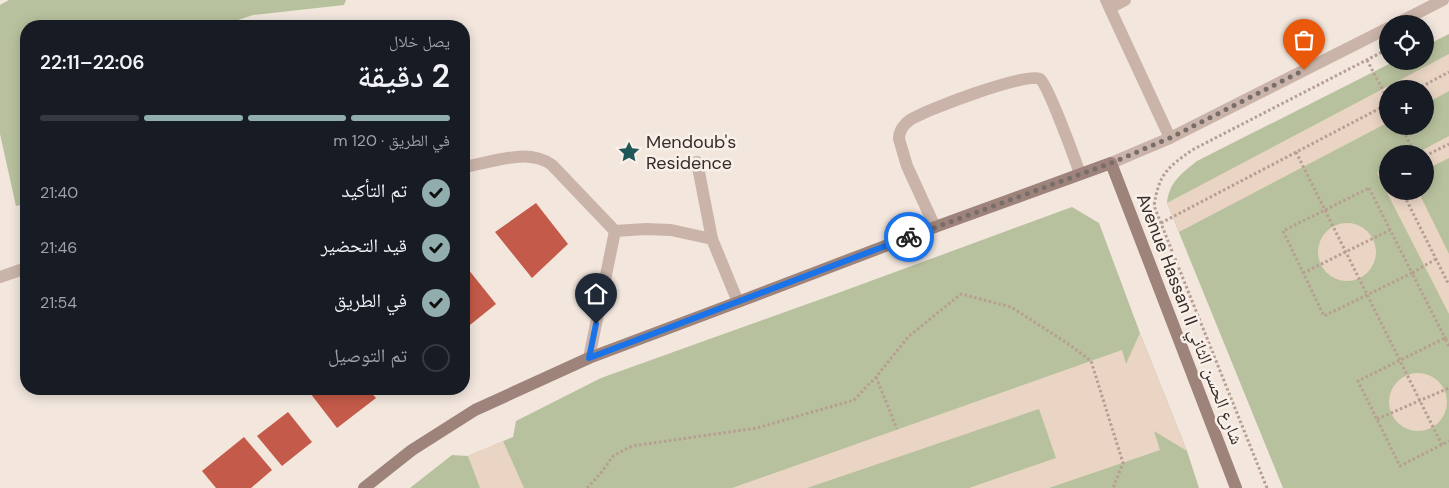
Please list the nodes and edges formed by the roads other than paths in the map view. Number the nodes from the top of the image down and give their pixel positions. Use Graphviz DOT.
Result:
graph roads {
  1 [pos="1125,0"];
  2 [pos="1443,0"];
  3 [pos="1108,4"];
  4 [pos="1414,15"];
  5 [pos="1379,33"];
  6 [pos="1170,138"];
  7 [pos="697,162"];
  8 [pos="1111,163"];
  9 [pos="470,166"];
  10 [pos="1080,174"];
  11 [pos="935,227"];
  12 [pos="615,231"];
  13 [pos="712,239"];
  14 [pos="20,270"];
  15 [pos="0,277"];
  16 [pos="738,302"];
  17 [pos="589,358"];
  18 [pos="364,488"];
  19 [pos="1236,488"];
  1 -- 3 [label="street"];
  2 -- 4 [label="street"];
  3 -- 6 [label="street"];
  5 -- 6 [label="street"];
  6 -- 8 [label="street"];
  7 -- 13 [label="street"];
  8 -- 10 [label="street"];
  8 -- 19 [label="street, Avenue Hassan II شارع الحسن الثاني"];
  9 -- 12 [label="street"];
  10 -- 11 [label="street"];
  10 -- 11 [label="street"];
  11 -- 16 [label="street"];
  12 -- 13 [label="street"];
  12 -- 17 [label="street"];
  13 -- 16 [label="street"];
  14 -- 15 [label="street"];
  16 -- 17 [label="street"];
  17 -- 18 [label="street"];
}
